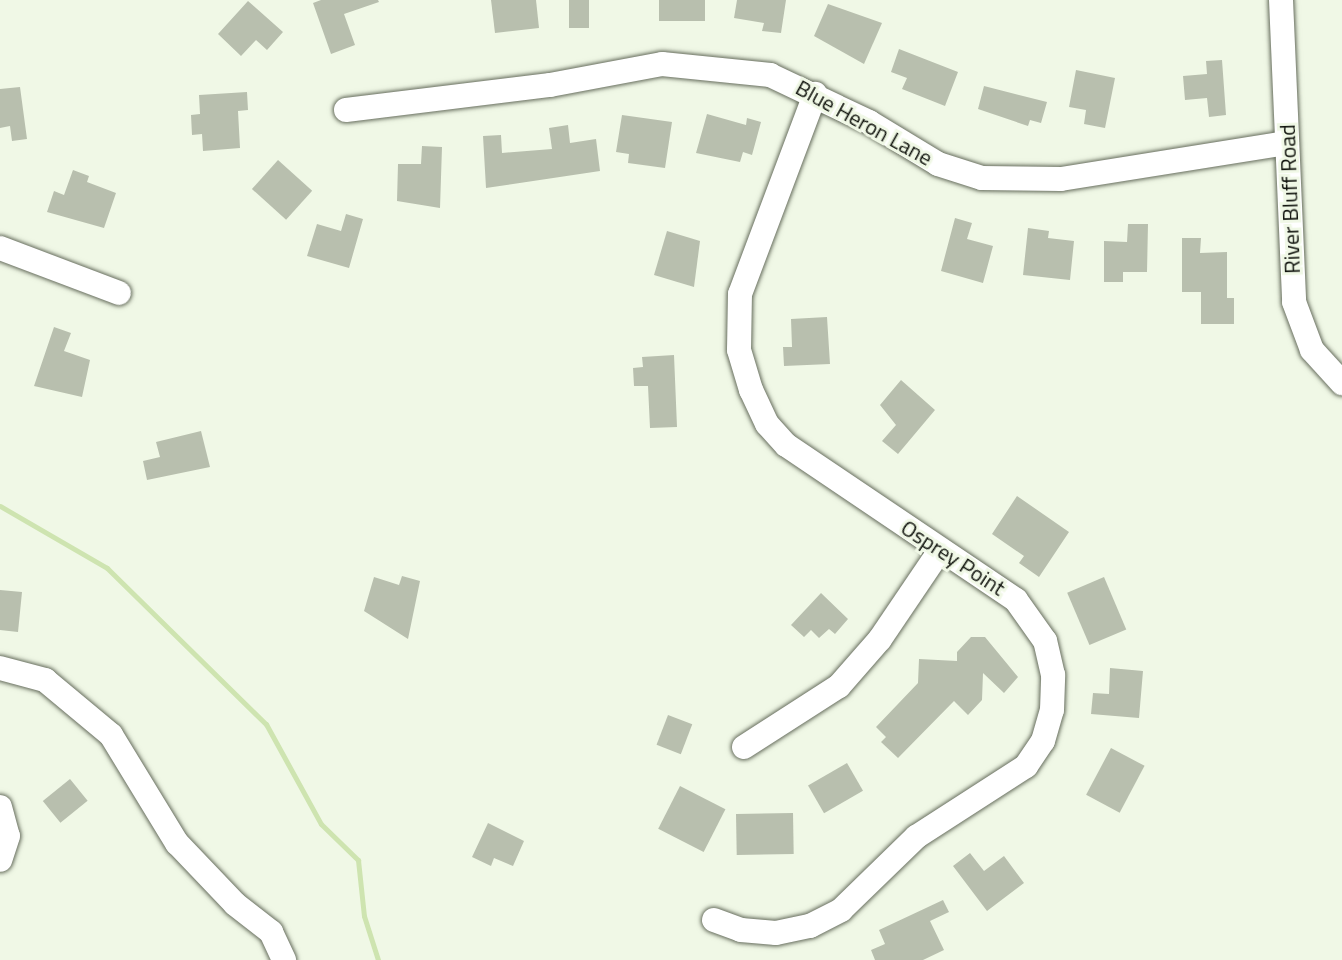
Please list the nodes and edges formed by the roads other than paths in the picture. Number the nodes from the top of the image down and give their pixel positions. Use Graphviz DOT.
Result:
graph roads {
  1 [pos="1281,0"];
  2 [pos="815,94"];
  3 [pos="346,110"];
  4 [pos="1287,143"];
  5 [pos="0,248"];
  6 [pos="119,293"];
  7 [pos="1342,383"];
  8 [pos="939,552"];
  9 [pos="0,668"];
  10 [pos="744,747"];
  11 [pos="0,807"];
  12 [pos="0,860"];
  13 [pos="714,920"];
  14 [pos="284,960"];
  1 -- 4 [label="street, River Bluff Road"];
  2 -- 3 [label="street, Blue Heron Lane"];
  2 -- 4 [label="street, Blue Heron Lane"];
  2 -- 8 [label="street, Osprey Point"];
  4 -- 7 [label="street, River Bluff Road"];
  5 -- 6 [label="street"];
  8 -- 10 [label="street"];
  8 -- 13 [label="street, Osprey Point"];
  9 -- 14 [label="street"];
  11 -- 12 [label="street"];
}
